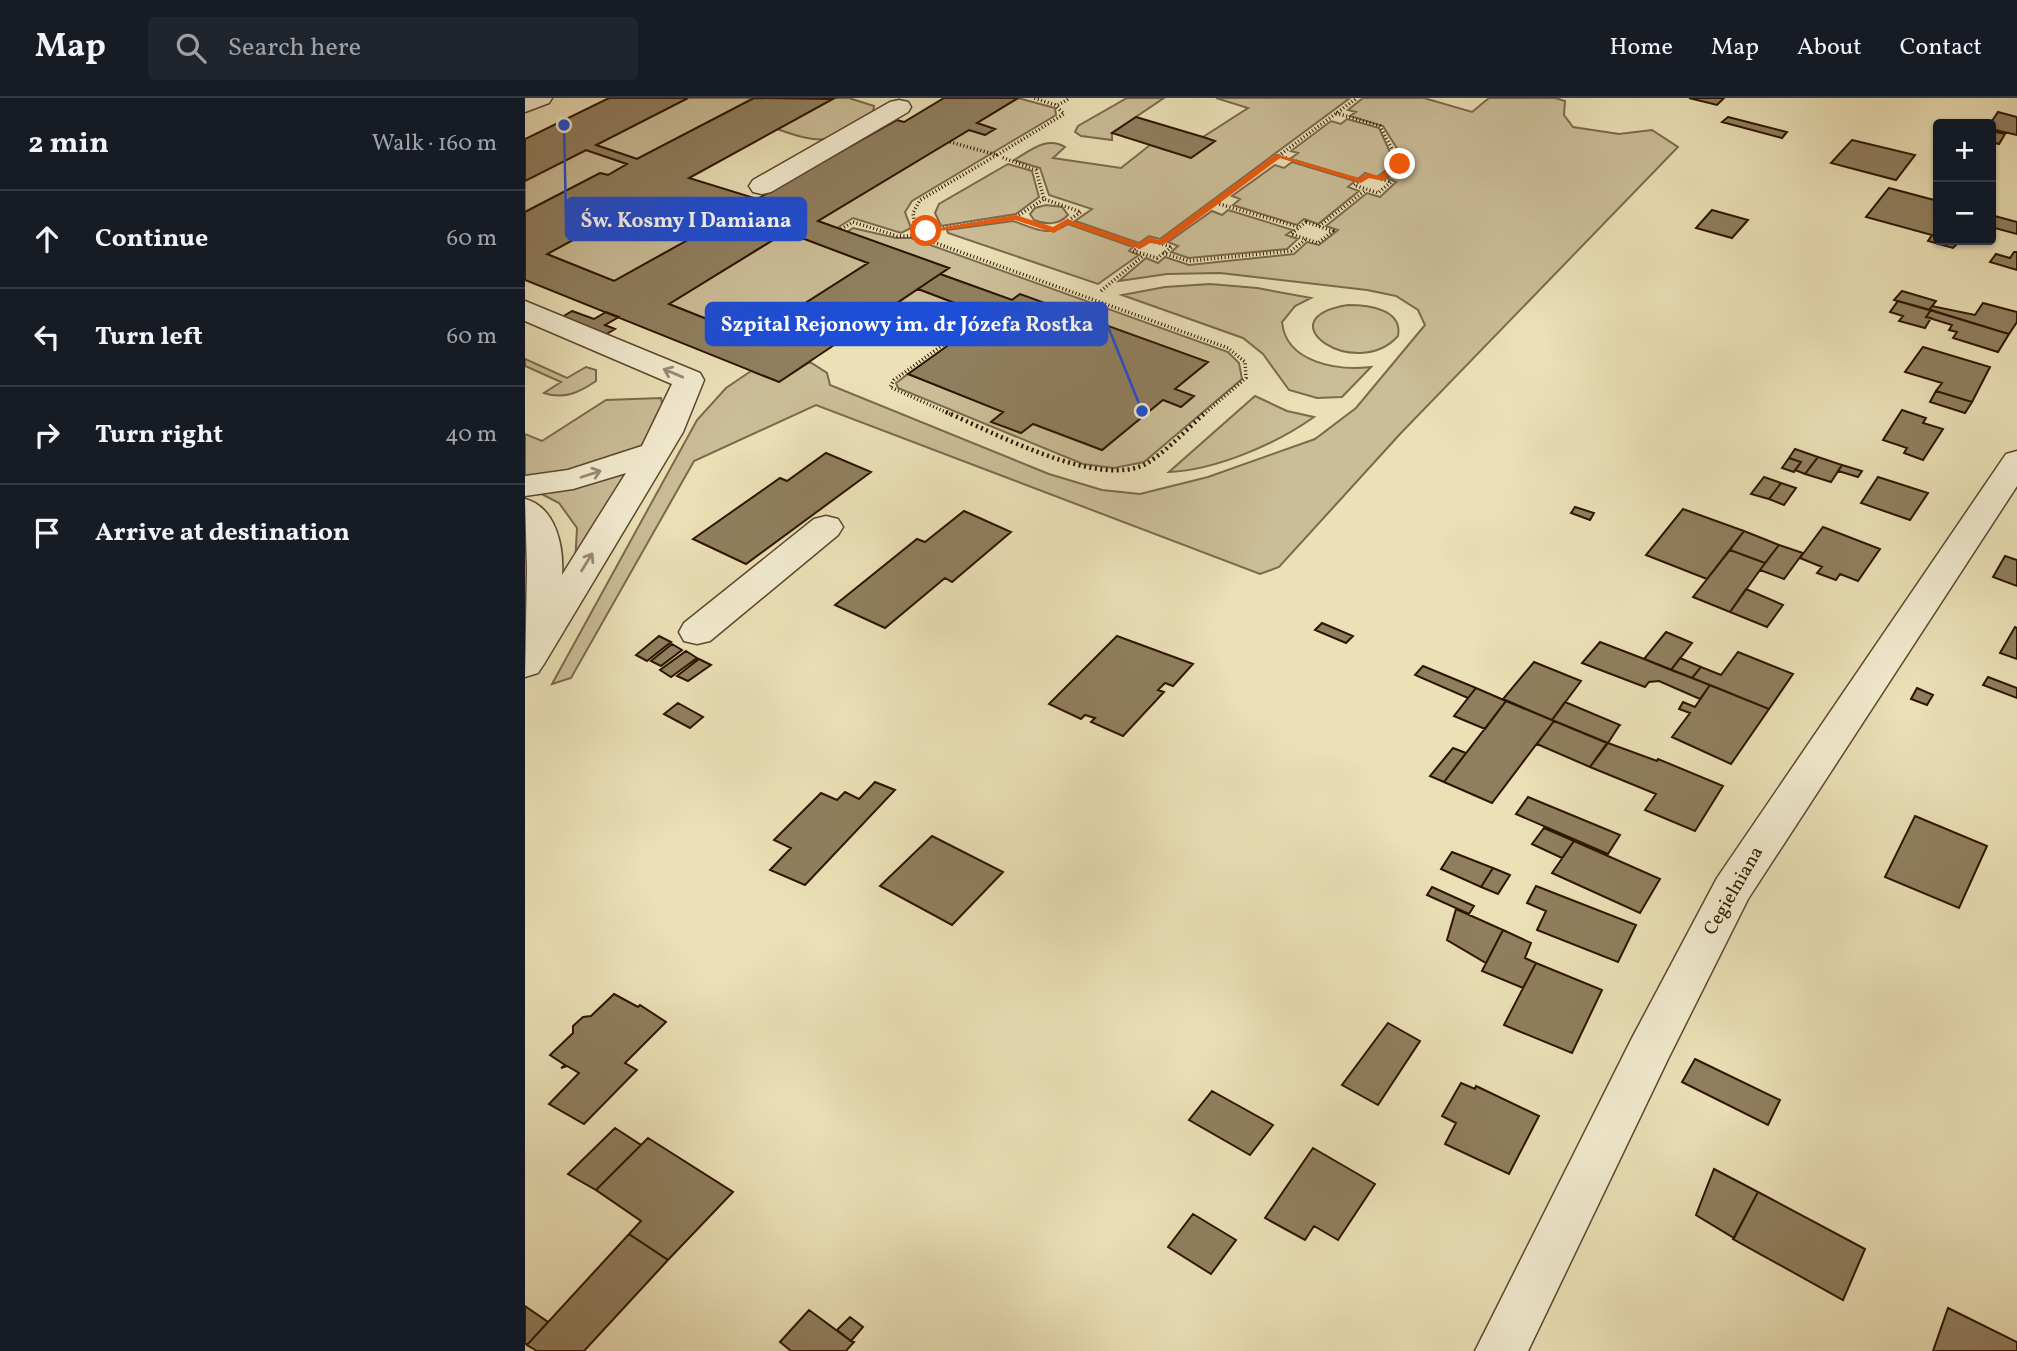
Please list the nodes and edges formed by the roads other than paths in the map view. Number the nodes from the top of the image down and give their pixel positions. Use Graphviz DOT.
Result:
graph roads {
  1 [pos="540,98"];
  2 [pos="525,105"];
  3 [pos="899,107"];
  4 [pos="762,186"];
  5 [pos="525,310"];
  6 [pos="654,453"];
  7 [pos="2017,461"];
  8 [pos="525,486"];
  9 [pos="525,499"];
  10 [pos="525,509"];
  11 [pos="827,527"];
  12 [pos="538,629"];
  13 [pos="697,632"];
  14 [pos="525,664"];
  15 [pos="1501,1351"];
  1 -- 2 [label="street"];
  3 -- 4 [label="street"];
  6 -- 5 [label="street, one-way"];
  8 -- 6 [label="street, one-way"];
  12 -- 6 [label="street, one-way"];
  7 -- 15 [label="street, Cegielniana"];
  9 -- 12 [label="street"];
  10 -- 12 [label="street"];
  11 -- 13 [label="street"];
  12 -- 14 [label="street"];
}
